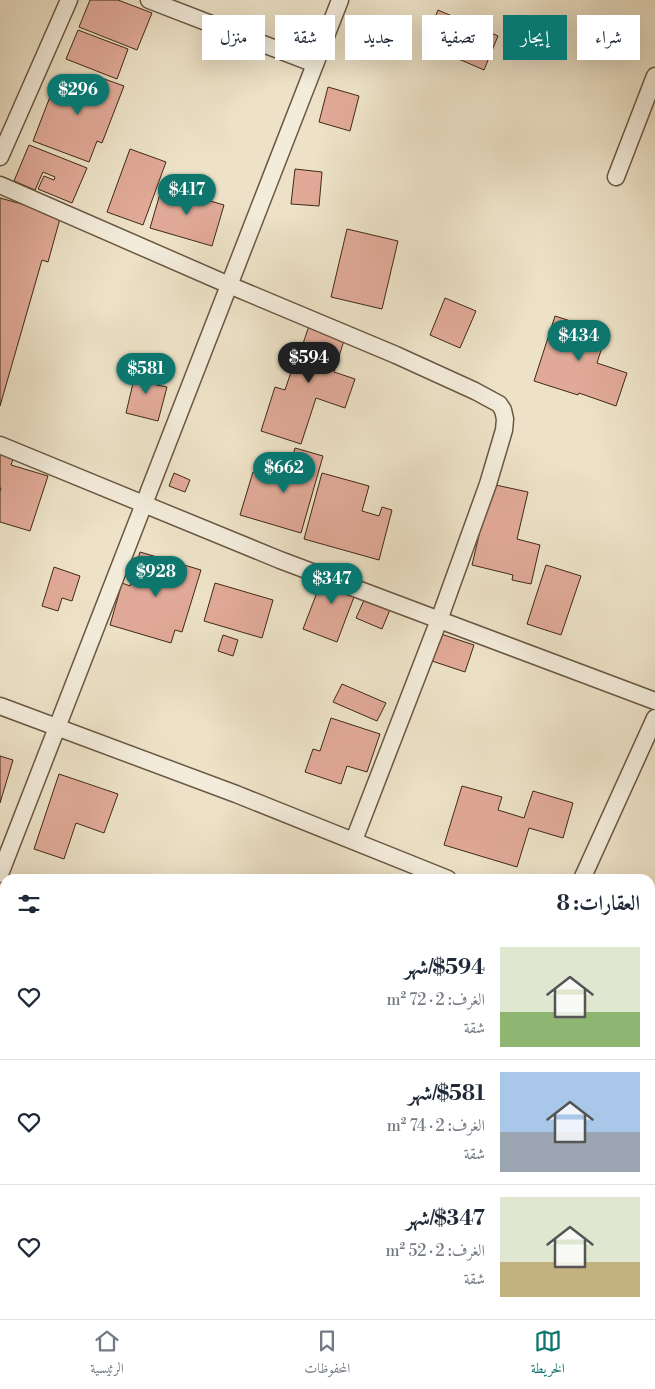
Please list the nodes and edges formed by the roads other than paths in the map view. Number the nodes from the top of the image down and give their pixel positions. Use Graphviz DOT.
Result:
graph roads {
  1 [pos="69,0"];
  2 [pos="149,0"];
  3 [pos="340,0"];
  4 [pos="315,64"];
  5 [pos="655,76"];
  6 [pos="0,157"];
  7 [pos="616,177"];
  8 [pos="0,185"];
  9 [pos="229,285"];
  10 [pos="0,445"];
  11 [pos="145,504"];
  12 [pos="439,620"];
  13 [pos="655,701"];
  14 [pos="0,706"];
  15 [pos="655,718"];
  16 [pos="57,727"];
  17 [pos="354,840"];
  18 [pos="0,874"];
  19 [pos="436,874"];
  20 [pos="584,874"];
  1 -- 6 [label="street"];
  2 -- 4 [label="street"];
  3 -- 4 [label="street"];
  4 -- 9 [label="street"];
  5 -- 7 [label="street"];
  8 -- 9 [label="street"];
  9 -- 11 [label="street"];
  9 -- 12 [label="street"];
  10 -- 11 [label="street"];
  11 -- 12 [label="street"];
  11 -- 16 [label="street"];
  12 -- 13 [label="street"];
  12 -- 17 [label="street"];
  14 -- 16 [label="street"];
  15 -- 20 [label="street"];
  16 -- 17 [label="street"];
  16 -- 18 [label="street"];
  17 -- 19 [label="street"];
}
